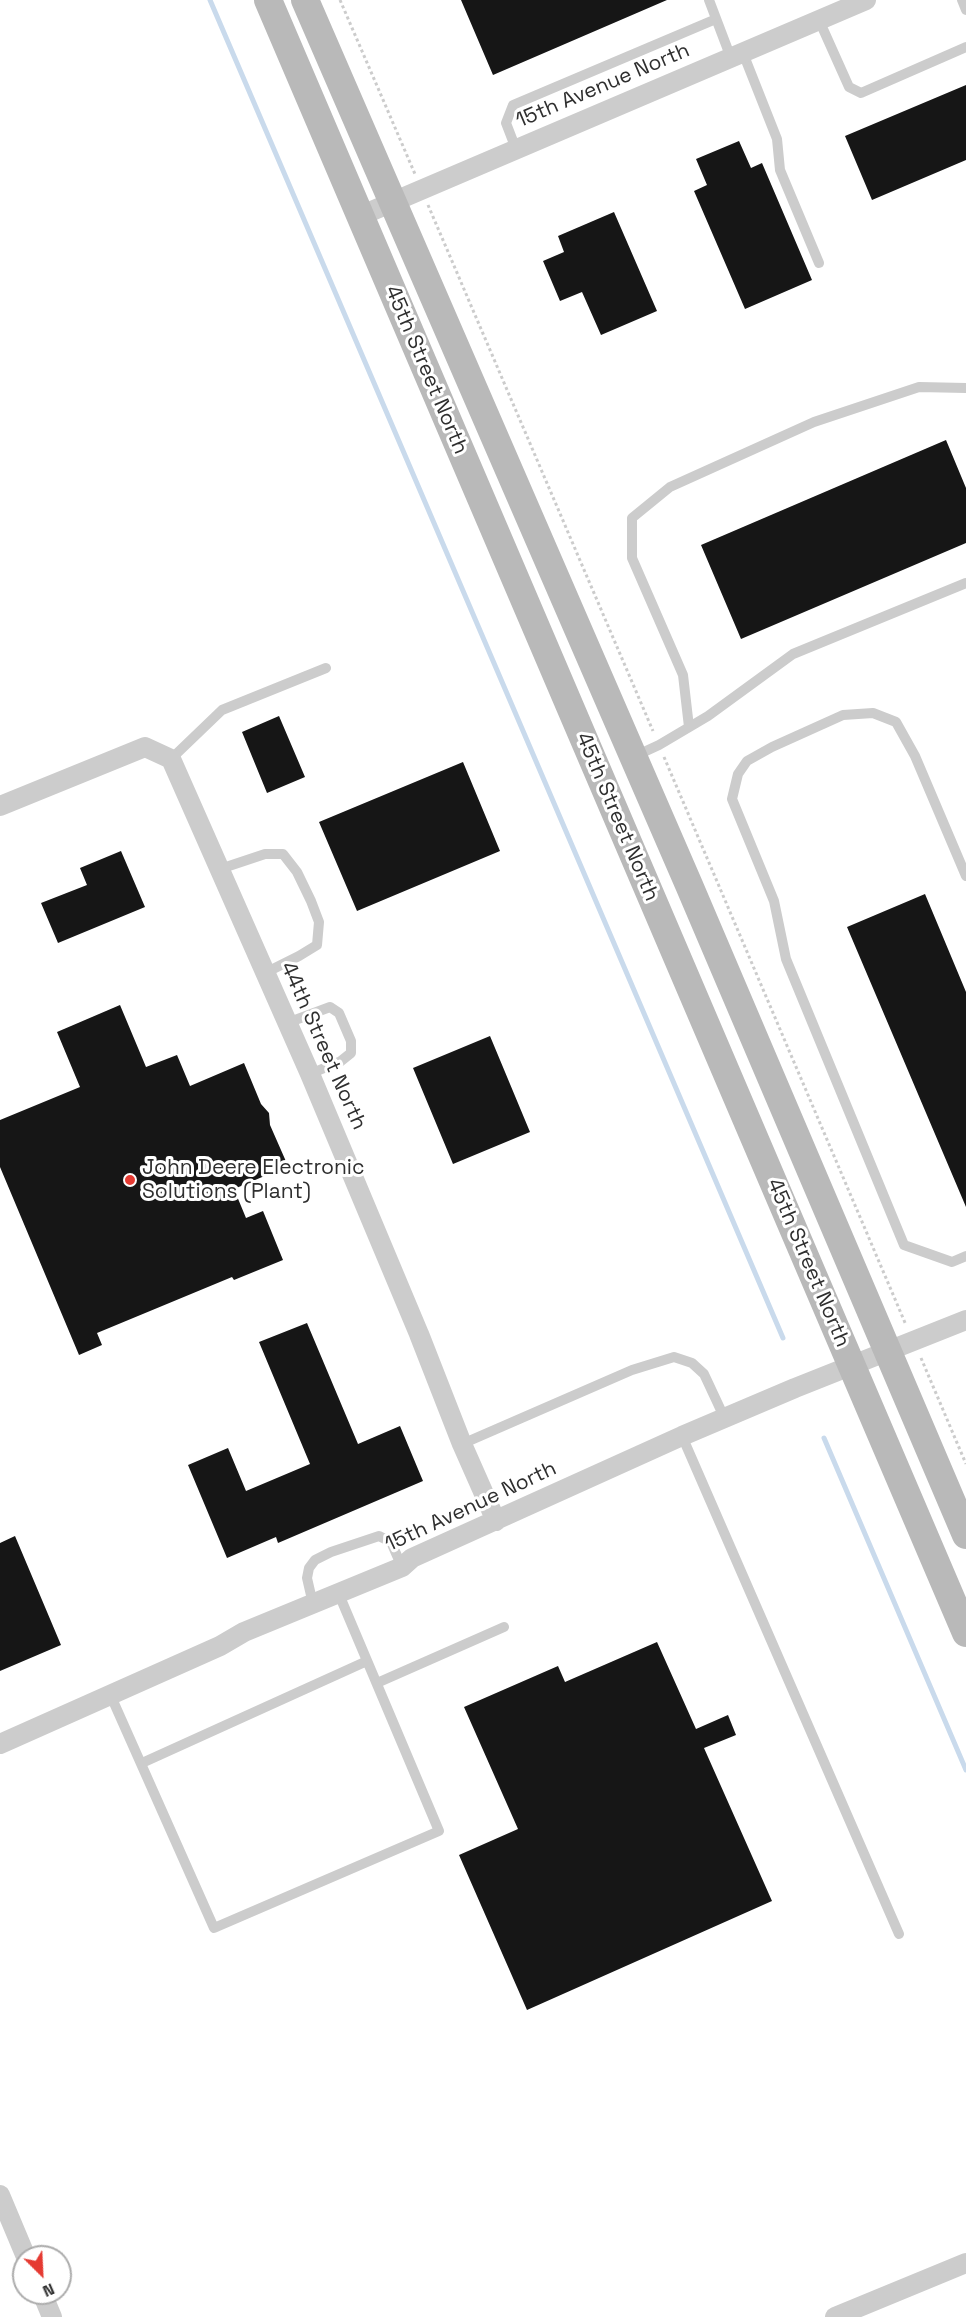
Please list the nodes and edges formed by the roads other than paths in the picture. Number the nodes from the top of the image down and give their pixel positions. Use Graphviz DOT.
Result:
graph roads {
  1 [pos="268,0"];
  2 [pos="305,0"];
  3 [pos="709,0"];
  4 [pos="866,0"];
  5 [pos="962,0"];
  6 [pos="838,5"];
  7 [pos="966,10"];
  8 [pos="716,19"];
  9 [pos="819,20"];
  10 [pos="966,47"];
  11 [pos="737,55"];
  12 [pos="516,149"];
  13 [pos="393,202"];
  14 [pos="360,216"];
  15 [pos="819,263"];
  16 [pos="966,388"];
  17 [pos="966,584"];
  18 [pos="326,668"];
  19 [pos="689,727"];
  20 [pos="633,757"];
  21 [pos="171,759"];
  22 [pos="0,806"];
  23 [pos="220,869"];
  24 [pos="966,876"];
  25 [pos="265,973"];
  26 [pos="287,1023"];
  27 [pos="310,1074"];
  28 [pos="966,1256"];
  29 [pos="966,1320"];
  30 [pos="889,1352"];
  31 [pos="852,1366"];
  32 [pos="725,1419"];
  33 [pos="682,1436"];
  34 [pos="462,1444"];
  35 [pos="496,1521"];
  36 [pos="966,1535"];
  37 [pos="402,1567"];
  38 [pos="338,1592"];
  39 [pos="313,1604"];
  40 [pos="504,1627"];
  41 [pos="966,1633"];
  42 [pos="367,1661"];
  43 [pos="377,1683"];
  44 [pos="110,1694"];
  45 [pos="0,1744"];
  46 [pos="142,1763"];
  47 [pos="899,1934"];
  48 [pos="0,2195"];
  49 [pos="21,2245"];
  50 [pos="966,2263"];
  51 [pos="835,2317"];
  1 -- 14 [label="main road, 45th Street North"];
  2 -- 13 [label="main road, 45th Street North"];
  3 -- 8 [label="lane"];
  4 -- 6 [label="street, 15th Avenue North"];
  5 -- 7 [label="lane"];
  6 -- 9 [label="street, 15th Avenue North"];
  8 -- 11 [label="lane"];
  8 -- 12 [label="lane"];
  9 -- 10 [label="lane"];
  9 -- 11 [label="street, 15th Avenue North"];
  11 -- 12 [label="street, 15th Avenue North"];
  11 -- 15 [label="lane"];
  12 -- 13 [label="street, 15th Avenue North"];
  13 -- 14 [label="street, 15th Avenue North"];
  13 -- 20 [label="main road, 45th Street North"];
  14 -- 31 [label="main road, 45th Street North"];
  16 -- 19 [label="lane"];
  17 -- 19 [label="lane"];
  18 -- 21 [label="lane"];
  19 -- 20 [label="lane"];
  20 -- 30 [label="main road, 45th Street North"];
  21 -- 22 [label="street"];
  21 -- 23 [label="street, 44th Street North"];
  23 -- 25 [label="street, 44th Street North"];
  23 -- 25 [label="lane"];
  24 -- 28 [label="lane"];
  25 -- 26 [label="street, 44th Street North"];
  26 -- 27 [label="street, 44th Street North"];
  26 -- 27 [label="lane"];
  27 -- 34 [label="street, 44th Street North"];
  29 -- 30 [label="street, 15th Avenue North"];
  30 -- 31 [label="street, 15th Avenue North"];
  30 -- 36 [label="main road, 45th Street North"];
  31 -- 32 [label="street, 15th Avenue North"];
  31 -- 41 [label="main road, 45th Street North"];
  32 -- 33 [label="street, 15th Avenue North"];
  32 -- 34 [label="lane"];
  33 -- 35 [label="street, 15th Avenue North"];
  33 -- 47 [label="lane"];
  34 -- 35 [label="street, 44th Street North"];
  35 -- 37 [label="street, 15th Avenue North"];
  37 -- 38 [label="street, 15th Avenue North"];
  37 -- 39 [label="lane"];
  38 -- 39 [label="street, 15th Avenue North"];
  38 -- 42 [label="lane"];
  39 -- 44 [label="street, 15th Avenue North"];
  40 -- 43 [label="lane"];
  42 -- 43 [label="lane"];
  42 -- 46 [label="lane"];
  43 -- 46 [label="lane"];
  44 -- 45 [label="street, 15th Avenue North"];
  44 -- 46 [label="lane"];
  48 -- 49 [label="street"];
  50 -- 51 [label="street"];
}
